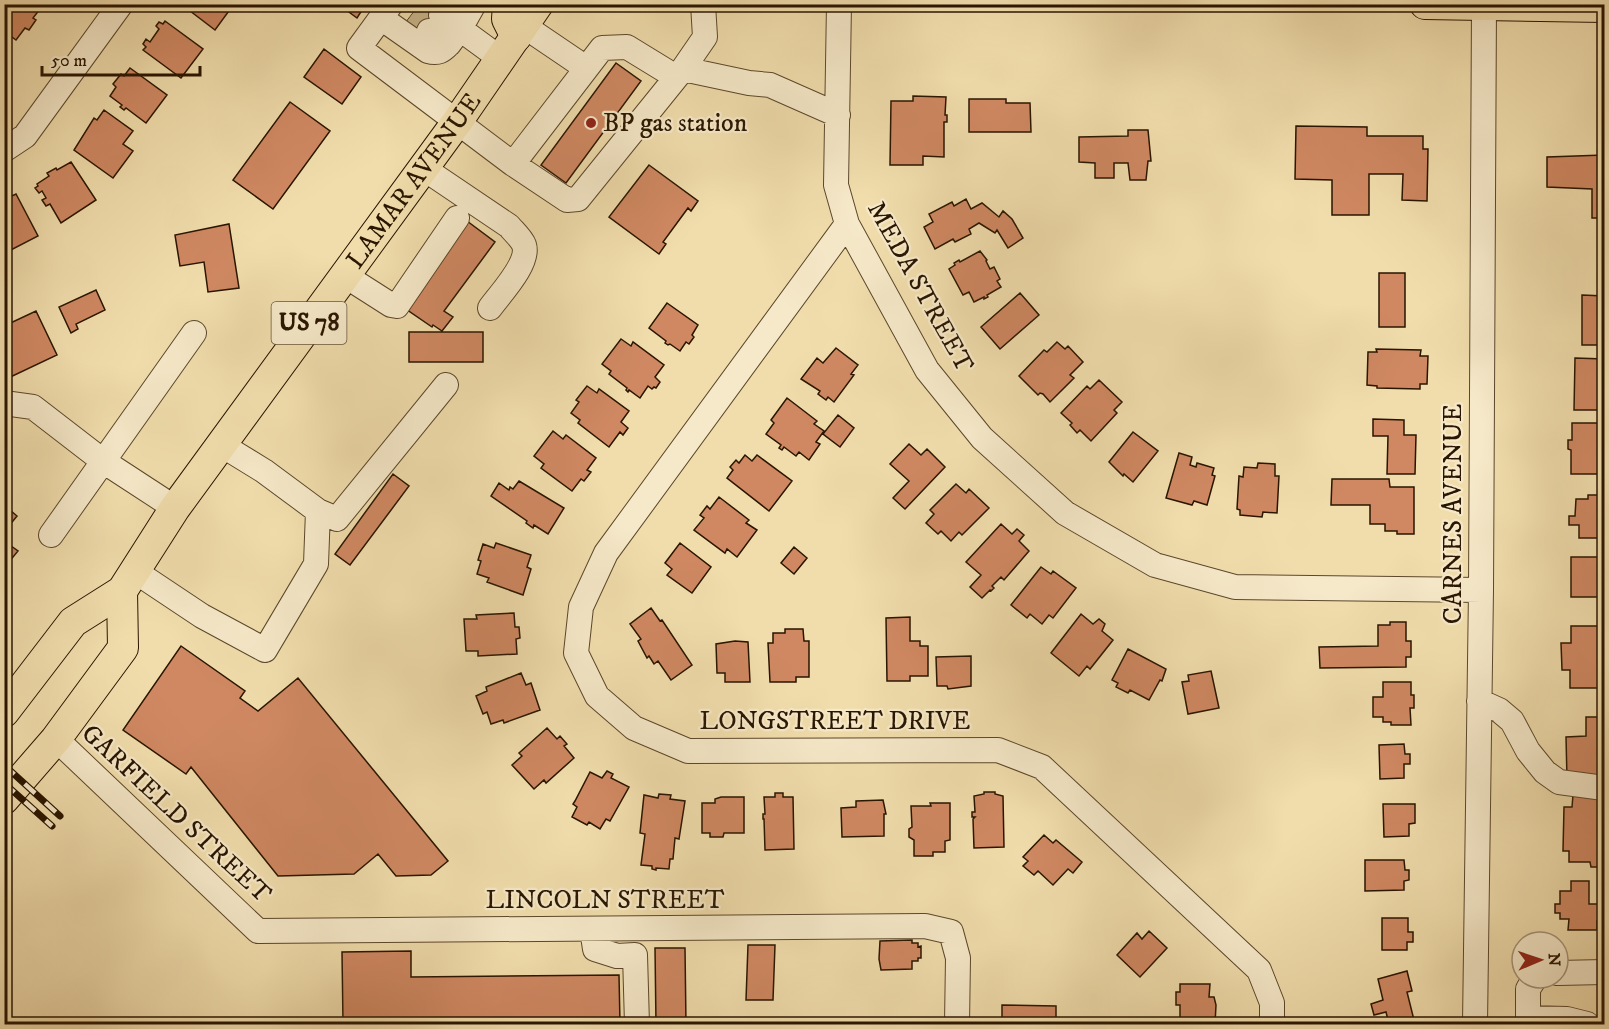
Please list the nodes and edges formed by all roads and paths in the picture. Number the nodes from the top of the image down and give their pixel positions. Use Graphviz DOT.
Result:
graph roads {
  1 [pos="122,4"];
  2 [pos="703,4"];
  3 [pos="839,4"];
  4 [pos="1425,4"];
  5 [pos="1484,5"];
  6 [pos="1605,7"];
  7 [pos="434,16"];
  8 [pos="517,26"];
  9 [pos="586,68"];
  10 [pos="679,73"];
  11 [pos="838,115"];
  12 [pos="457,122"];
  13 [pos="4,150"];
  14 [pos="513,164"];
  15 [pos="423,168"];
  16 [pos="457,218"];
  17 [pos="847,224"];
  18 [pos="344,275"];
  19 [pos="490,308"];
  20 [pos="194,333"];
  21 [pos="446,385"];
  22 [pos="4,403"];
  23 [pos="220,444"];
  24 [pos="103,461"];
  25 [pos="174,508"];
  26 [pos="318,511"];
  27 [pos="51,535"];
  28 [pos="128,581"];
  29 [pos="1481,590"];
  30 [pos="1479,701"];
  31 [pos="4,712"];
  32 [pos="56,739"];
  33 [pos="1605,788"];
  34 [pos="4,798"];
  35 [pos="592,929"];
  36 [pos="258,931"];
  37 [pos="1605,972"];
  38 [pos="1570,973"];
  39 [pos="1528,990"];
  40 [pos="1528,1021"];
  41 [pos="637,1024"];
  42 [pos="957,1024"];
  43 [pos="1272,1024"];
  44 [pos="1475,1024"];
  45 [pos="1587,1024"];
  1 -- 13 [label="street"];
  2 -- 10 [label="street"];
  3 -- 11 [label="street, MEDA STREET"];
  4 -- 5 [label="main road"];
  5 -- 6 [label="main road"];
  5 -- 29 [label="street, CARNES AVENUE"];
  7 -- 8 [label="street"];
  7 -- 12 [label="street"];
  8 -- 9 [label="street"];
  8 -- 12 [label="main road, LAMAR AVENUE / US 78"];
  9 -- 10 [label="street"];
  9 -- 14 [label="street"];
  10 -- 11 [label="street"];
  10 -- 14 [label="street"];
  11 -- 17 [label="street, MEDA STREET"];
  12 -- 14 [label="street"];
  12 -- 15 [label="main road, LAMAR AVENUE / US 78"];
  15 -- 18 [label="main road, LAMAR AVENUE / US 78"];
  15 -- 19 [label="street"];
  16 -- 18 [label="street"];
  17 -- 29 [label="street, MEDA STREET"];
  17 -- 43 [label="street, LONGSTREET DRIVE"];
  18 -- 23 [label="main road, LAMAR AVENUE / US 78"];
  20 -- 24 [label="street"];
  21 -- 26 [label="street"];
  22 -- 24 [label="street"];
  23 -- 25 [label="main road, LAMAR AVENUE / US 78"];
  23 -- 26 [label="street"];
  24 -- 25 [label="street"];
  24 -- 27 [label="street"];
  25 -- 28 [label="main road, LAMAR AVENUE / US 78"];
  26 -- 28 [label="street"];
  28 -- 31 [label="main road, LAMAR AVENUE / US 78"];
  28 -- 32 [label="main road"];
  29 -- 30 [label="street, CARNES AVENUE"];
  30 -- 33 [label="street"];
  30 -- 44 [label="street, CARNES AVENUE"];
  32 -- 34 [label="main road"];
  32 -- 36 [label="street, GARFIELD STREET"];
  35 -- 36 [label="street, LINCOLN STREET"];
  35 -- 41 [label="street"];
  35 -- 42 [label="street, LINCOLN STREET"];
  37 -- 38 [label="street"];
  39 -- 40 [label="street"];
  40 -- 45 [label="street"];
}
